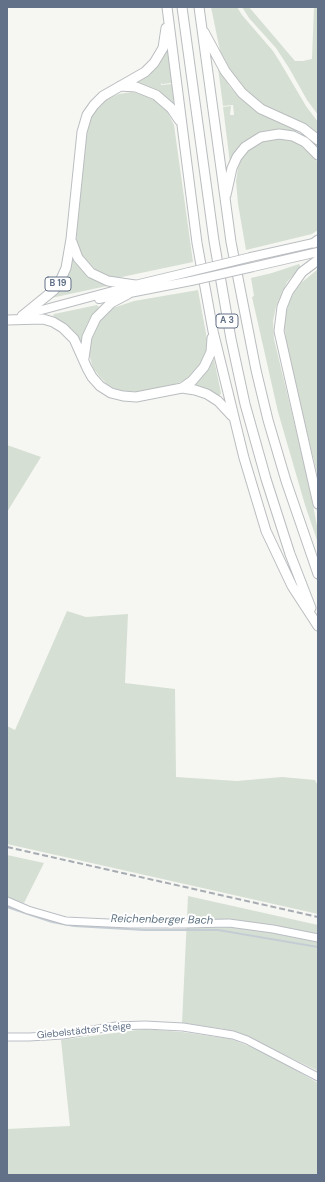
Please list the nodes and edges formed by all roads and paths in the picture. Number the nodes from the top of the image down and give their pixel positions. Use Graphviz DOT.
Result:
graph roads {
  1 [pos="182,7"];
  2 [pos="199,7"];
  3 [pos="167,11"];
  4 [pos="201,25"];
  5 [pos="120,86"];
  6 [pos="182,127"];
  7 [pos="318,140"];
  8 [pos="318,155"];
  9 [pos="225,200"];
  10 [pos="71,239"];
  11 [pos="317,241"];
  12 [pos="318,252"];
  13 [pos="318,260"];
  14 [pos="134,285"];
  15 [pos="128,294"];
  16 [pos="57,307"];
  17 [pos="22,316"];
  18 [pos="7,320"];
  19 [pos="213,331"];
  20 [pos="85,364"];
  21 [pos="182,388"];
  22 [pos="235,421"];
  23 [pos="318,504"];
  24 [pos="318,574"];
  25 [pos="318,625"];
  26 [pos="7,901"];
  27 [pos="318,938"];
  28 [pos="7,1037"];
  29 [pos="318,1077"];
  1 -- 25 [label="highway, A 3"];
  2 -- 4 [label="highway, A 3"];
  3 -- 5 [label="highway"];
  3 -- 6 [label="highway, A 3"];
  4 -- 7 [label="highway, A 3"];
  4 -- 9 [label="highway, A 3"];
  5 -- 6 [label="highway, A 3"];
  5 -- 10 [label="highway"];
  6 -- 19 [label="highway, A 3"];
  8 -- 9 [label="highway"];
  9 -- 24 [label="highway, A 3"];
  10 -- 14 [label="highway"];
  10 -- 17 [label="highway, B 19"];
  11 -- 14 [label="main road, B 19, bridge"];
  12 -- 15 [label="main road, B 19, bridge"];
  13 -- 23 [label="highway"];
  14 -- 16 [label="main road, B 19"];
  15 -- 16 [label="main road, B 19"];
  15 -- 20 [label="highway, B 19"];
  16 -- 17 [label="main road, B 19"];
  17 -- 18 [label="main road, B 19"];
  18 -- 20 [label="highway"];
  19 -- 21 [label="highway"];
  19 -- 22 [label="highway, A 3"];
  20 -- 21 [label="highway"];
  21 -- 22 [label="highway, A 3"];
  22 -- 25 [label="highway, A 3"];
  26 -- 27 [label="main road"];
  28 -- 29 [label="main road, Giebelstädter Steige"];
}
